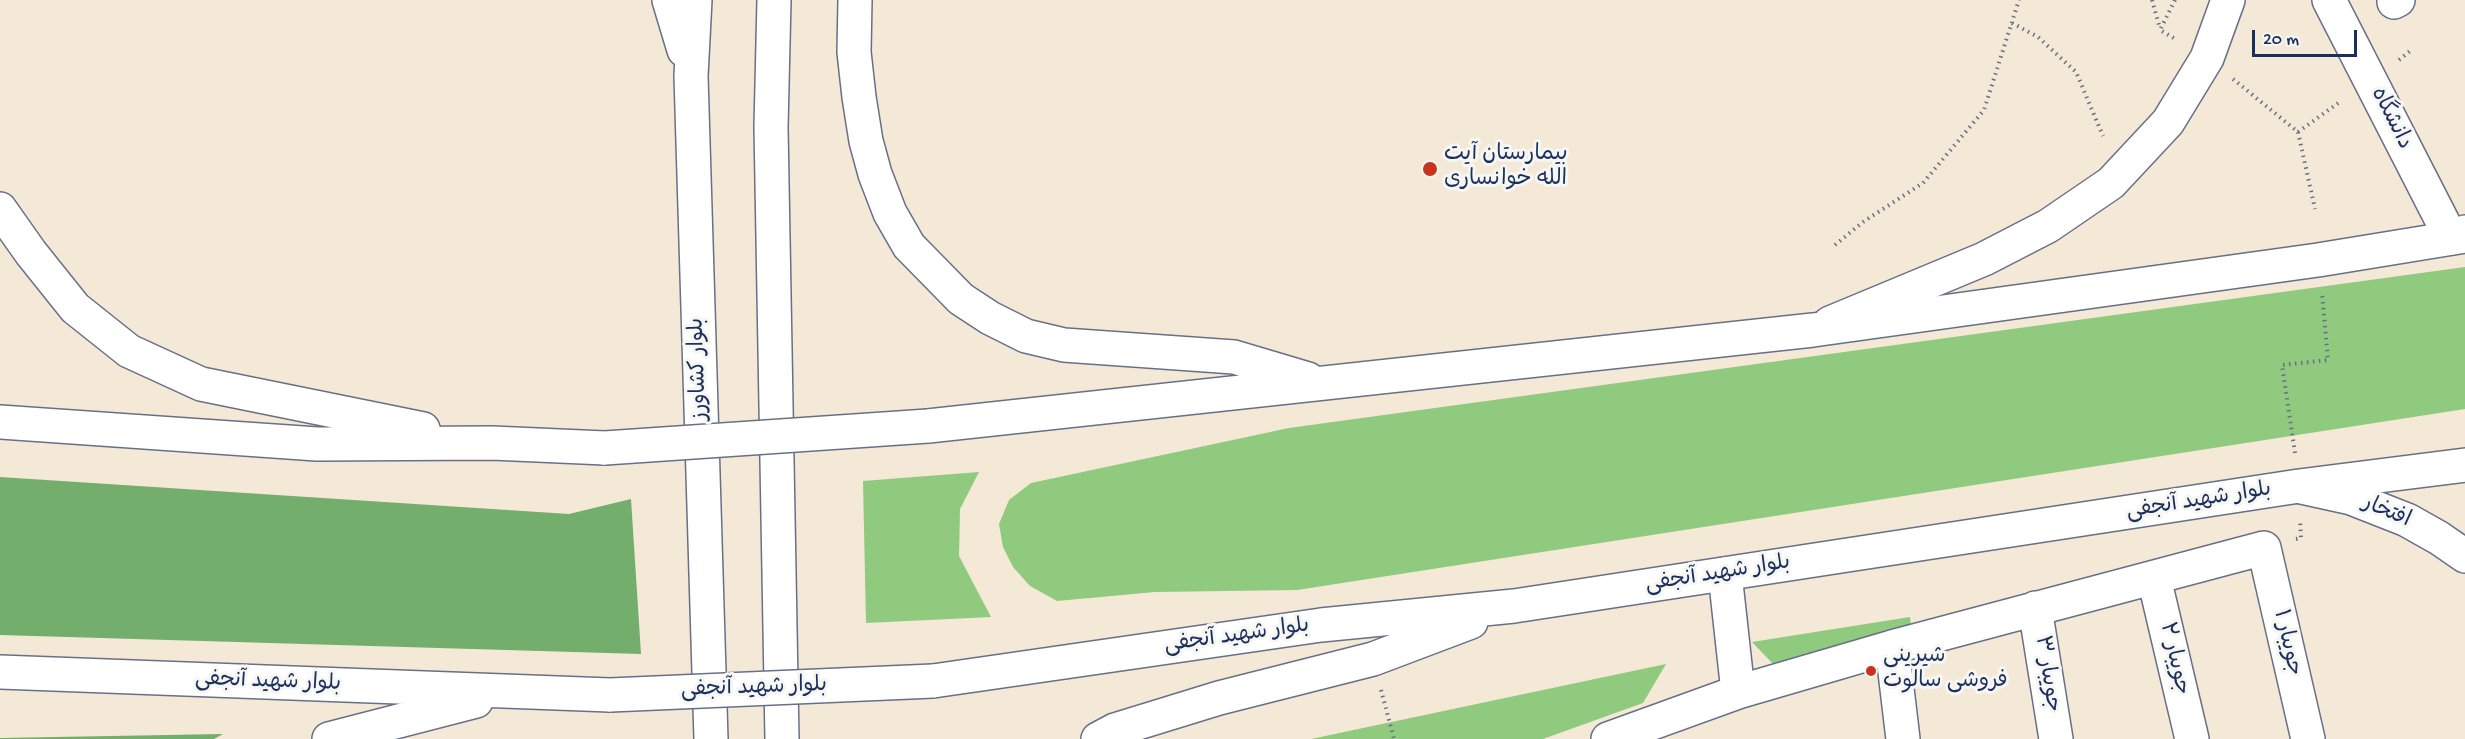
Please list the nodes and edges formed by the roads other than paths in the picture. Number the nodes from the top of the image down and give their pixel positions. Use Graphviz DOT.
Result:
graph roads {
  1 [pos="669,0"];
  2 [pos="695,0"];
  3 [pos="774,0"];
  4 [pos="855,0"];
  5 [pos="2228,0"];
  6 [pos="2329,0"];
  7 [pos="691,76"];
  8 [pos="0,209"];
  9 [pos="2460,236"];
  10 [pos="1813,330"];
  11 [pos="1321,383"];
  12 [pos="0,422"];
  13 [pos="492,443"];
  14 [pos="2465,465"];
  15 [pos="2299,486"];
  16 [pos="2465,556"];
  17 [pos="1725,574"];
  18 [pos="2154,578"];
  19 [pos="1514,606"];
  20 [pos="2035,608"];
  21 [pos="1892,647"];
  22 [pos="0,672"];
  23 [pos="510,692"];
  24 [pos="1738,692"];
  25 [pos="329,739"];
  26 [pos="711,739"];
  27 [pos="782,739"];
  28 [pos="1098,739"];
  29 [pos="1608,739"];
  30 [pos="1904,739"];
  31 [pos="2056,739"];
  32 [pos="2192,739"];
  33 [pos="2308,739"];
  1 -- 7 [label="main road"];
  2 -- 7 [label="main road, بلوار کشاورز"];
  3 -- 27 [label="main road"];
  4 -- 11 [label="main road"];
  5 -- 10 [label="main road"];
  6 -- 9 [label="main road, دانشگاه"];
  7 -- 26 [label="main road, بلوار کشاورز"];
  8 -- 13 [label="main road"];
  9 -- 10 [label="main road"];
  10 -- 11 [label="main road"];
  11 -- 13 [label="main road, bridge"];
  12 -- 13 [label="main road"];
  14 -- 15 [label="main road, بلوار شهید آنجفی"];
  15 -- 16 [label="main road, افتخار"];
  15 -- 17 [label="main road, بلوار شهید آنجفی"];
  17 -- 19 [label="main road, بلوار شهید آنجفی"];
  17 -- 24 [label="main road"];
  18 -- 20 [label="main road"];
  18 -- 32 [label="main road, جویبار ۲"];
  18 -- 33 [label="main road, جویبار ۱"];
  19 -- 23 [label="main road, بلوار شهید آنجفی, bridge"];
  19 -- 28 [label="main road"];
  20 -- 21 [label="main road"];
  20 -- 31 [label="main road, جویبار ۳"];
  21 -- 24 [label="main road"];
  21 -- 30 [label="main road"];
  22 -- 23 [label="main road, بلوار شهید آنجفی"];
  23 -- 25 [label="main road"];
  24 -- 29 [label="main road"];
}
